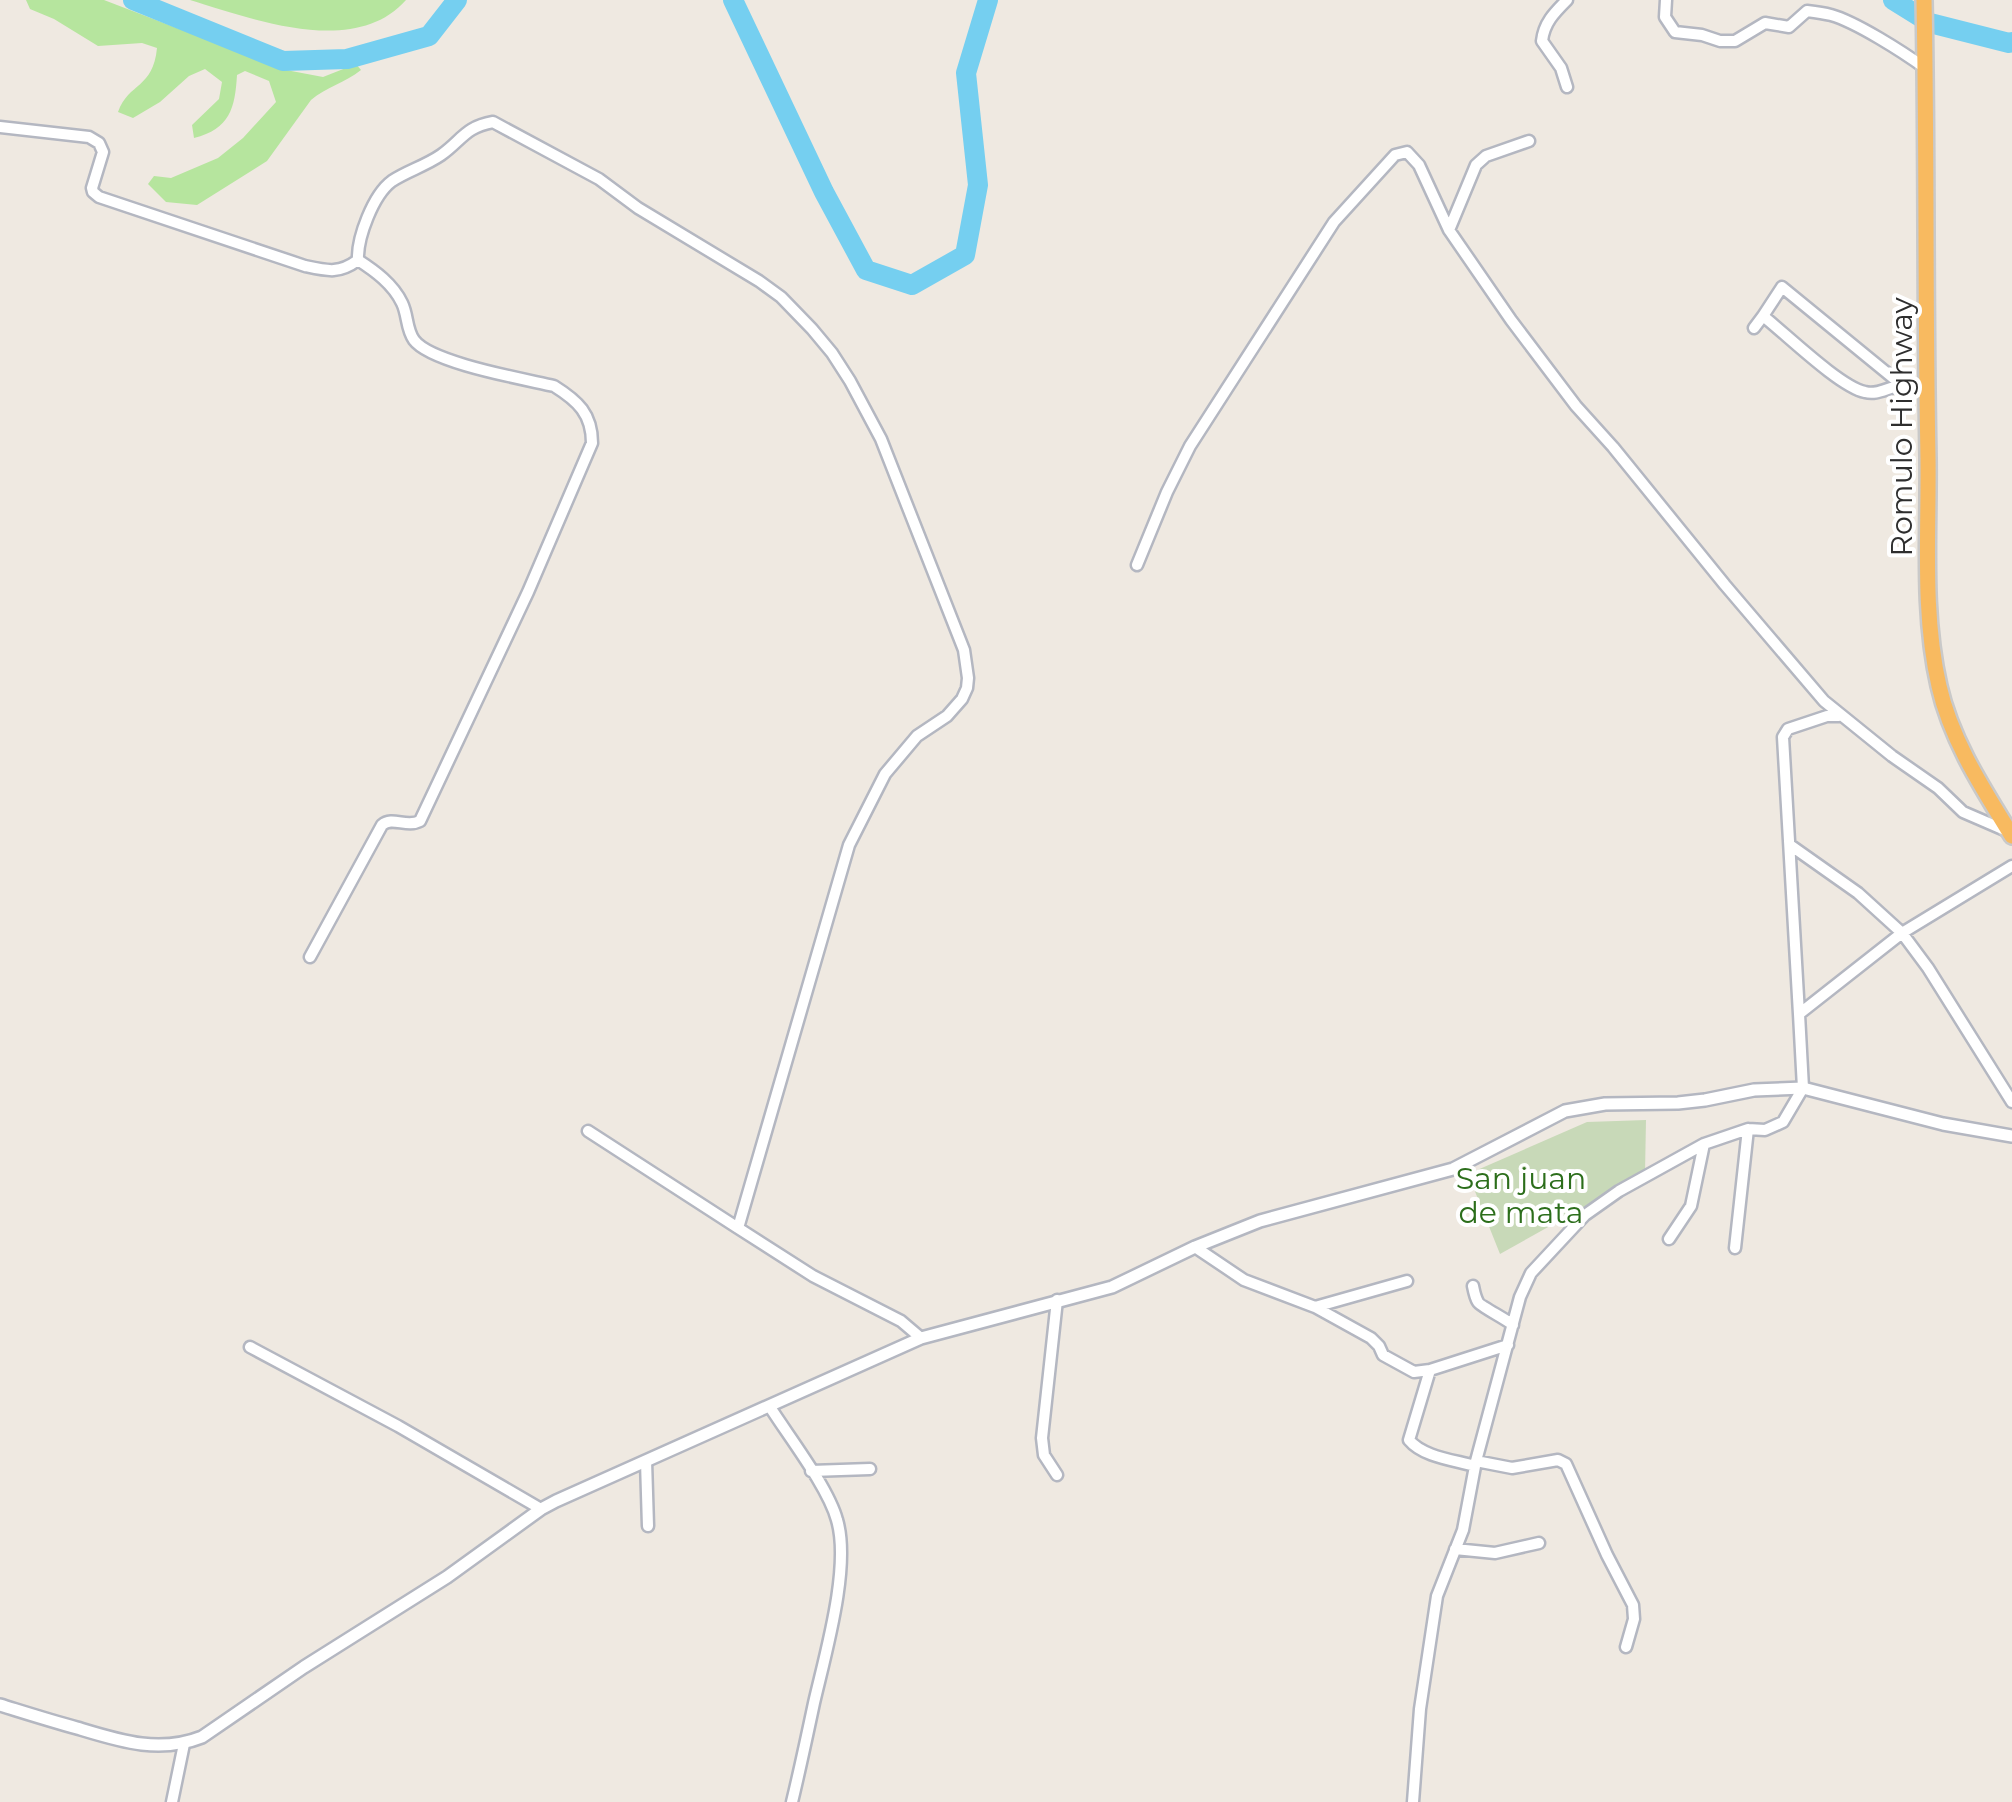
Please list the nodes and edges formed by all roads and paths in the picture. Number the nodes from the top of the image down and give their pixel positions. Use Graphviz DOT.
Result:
graph roads {
  1 [pos="1567,0"];
  2 [pos="1666,0"];
  3 [pos="1924,0"];
  4 [pos="1925,62"];
  5 [pos="1567,86"];
  6 [pos="0,128"];
  7 [pos="1529,141"];
  8 [pos="1449,230"];
  9 [pos="358,260"];
  10 [pos="1764,316"];
  11 [pos="1754,328"];
  12 [pos="1884,372"];
  13 [pos="1903,386"];
  14 [pos="1868,394"];
  15 [pos="1926,394"];
  16 [pos="1136,566"];
  17 [pos="1840,716"];
  18 [pos="2011,834"];
  19 [pos="1790,844"];
  20 [pos="2012,866"];
  21 [pos="1902,934"];
  22 [pos="310,957"];
  23 [pos="1799,1014"];
  24 [pos="1803,1088"];
  25 [pos="2012,1102"];
  26 [pos="1748,1129"];
  27 [pos="588,1130"];
  28 [pos="2012,1136"];
  29 [pos="1704,1144"];
  30 [pos="738,1228"];
  31 [pos="1669,1239"];
  32 [pos="1195,1247"];
  33 [pos="1735,1248"];
  34 [pos="1407,1281"];
  35 [pos="1473,1286"];
  36 [pos="1057,1300"];
  37 [pos="1315,1307"];
  38 [pos="1513,1324"];
  39 [pos="921,1338"];
  40 [pos="1508,1345"];
  41 [pos="250,1347"];
  42 [pos="1430,1370"];
  43 [pos="770,1407"];
  44 [pos="646,1461"];
  45 [pos="1475,1464"];
  46 [pos="870,1469"];
  47 [pos="811,1471"];
  48 [pos="1057,1476"];
  49 [pos="540,1509"];
  50 [pos="648,1526"];
  51 [pos="1539,1543"];
  52 [pos="1455,1549"];
  53 [pos="1626,1647"];
  54 [pos="0,1705"];
  55 [pos="184,1744"];
  56 [pos="172,1802"];
  57 [pos="792,1802"];
  58 [pos="1413,1802"];
  1 -- 5 [label="street"];
  2 -- 4 [label="street"];
  3 -- 4 [label="highway, Romulo Highway"];
  4 -- 15 [label="highway, Romulo Highway"];
  6 -- 9 [label="street"];
  7 -- 8 [label="street"];
  8 -- 16 [label="street"];
  8 -- 17 [label="street"];
  9 -- 22 [label="street"];
  9 -- 30 [label="street"];
  10 -- 11 [label="street"];
  10 -- 12 [label="street"];
  10 -- 14 [label="street"];
  12 -- 13 [label="street"];
  12 -- 14 [label="street"];
  13 -- 14 [label="street"];
  13 -- 15 [label="street"];
  15 -- 18 [label="highway, Romulo Highway"];
  17 -- 18 [label="street"];
  17 -- 19 [label="street"];
  19 -- 21 [label="street"];
  19 -- 23 [label="street"];
  20 -- 21 [label="street"];
  21 -- 23 [label="street"];
  21 -- 25 [label="street"];
  23 -- 24 [label="street"];
  24 -- 26 [label="street"];
  24 -- 28 [label="street"];
  24 -- 32 [label="street"];
  26 -- 29 [label="street"];
  26 -- 33 [label="street"];
  27 -- 30 [label="street"];
  29 -- 31 [label="street"];
  29 -- 38 [label="street"];
  30 -- 39 [label="street"];
  32 -- 36 [label="street"];
  32 -- 37 [label="street"];
  34 -- 37 [label="street"];
  35 -- 38 [label="street"];
  36 -- 39 [label="street"];
  36 -- 48 [label="street"];
  37 -- 42 [label="street"];
  38 -- 40 [label="street"];
  39 -- 43 [label="street"];
  40 -- 42 [label="street"];
  40 -- 45 [label="street"];
  41 -- 49 [label="street"];
  42 -- 45 [label="street"];
  43 -- 44 [label="street"];
  43 -- 47 [label="street"];
  44 -- 49 [label="street"];
  44 -- 50 [label="street"];
  45 -- 52 [label="street"];
  45 -- 53 [label="street"];
  46 -- 47 [label="street"];
  47 -- 57 [label="street"];
  49 -- 55 [label="street"];
  51 -- 52 [label="street"];
  52 -- 58 [label="street"];
  54 -- 55 [label="street"];
  55 -- 56 [label="street"];
}
